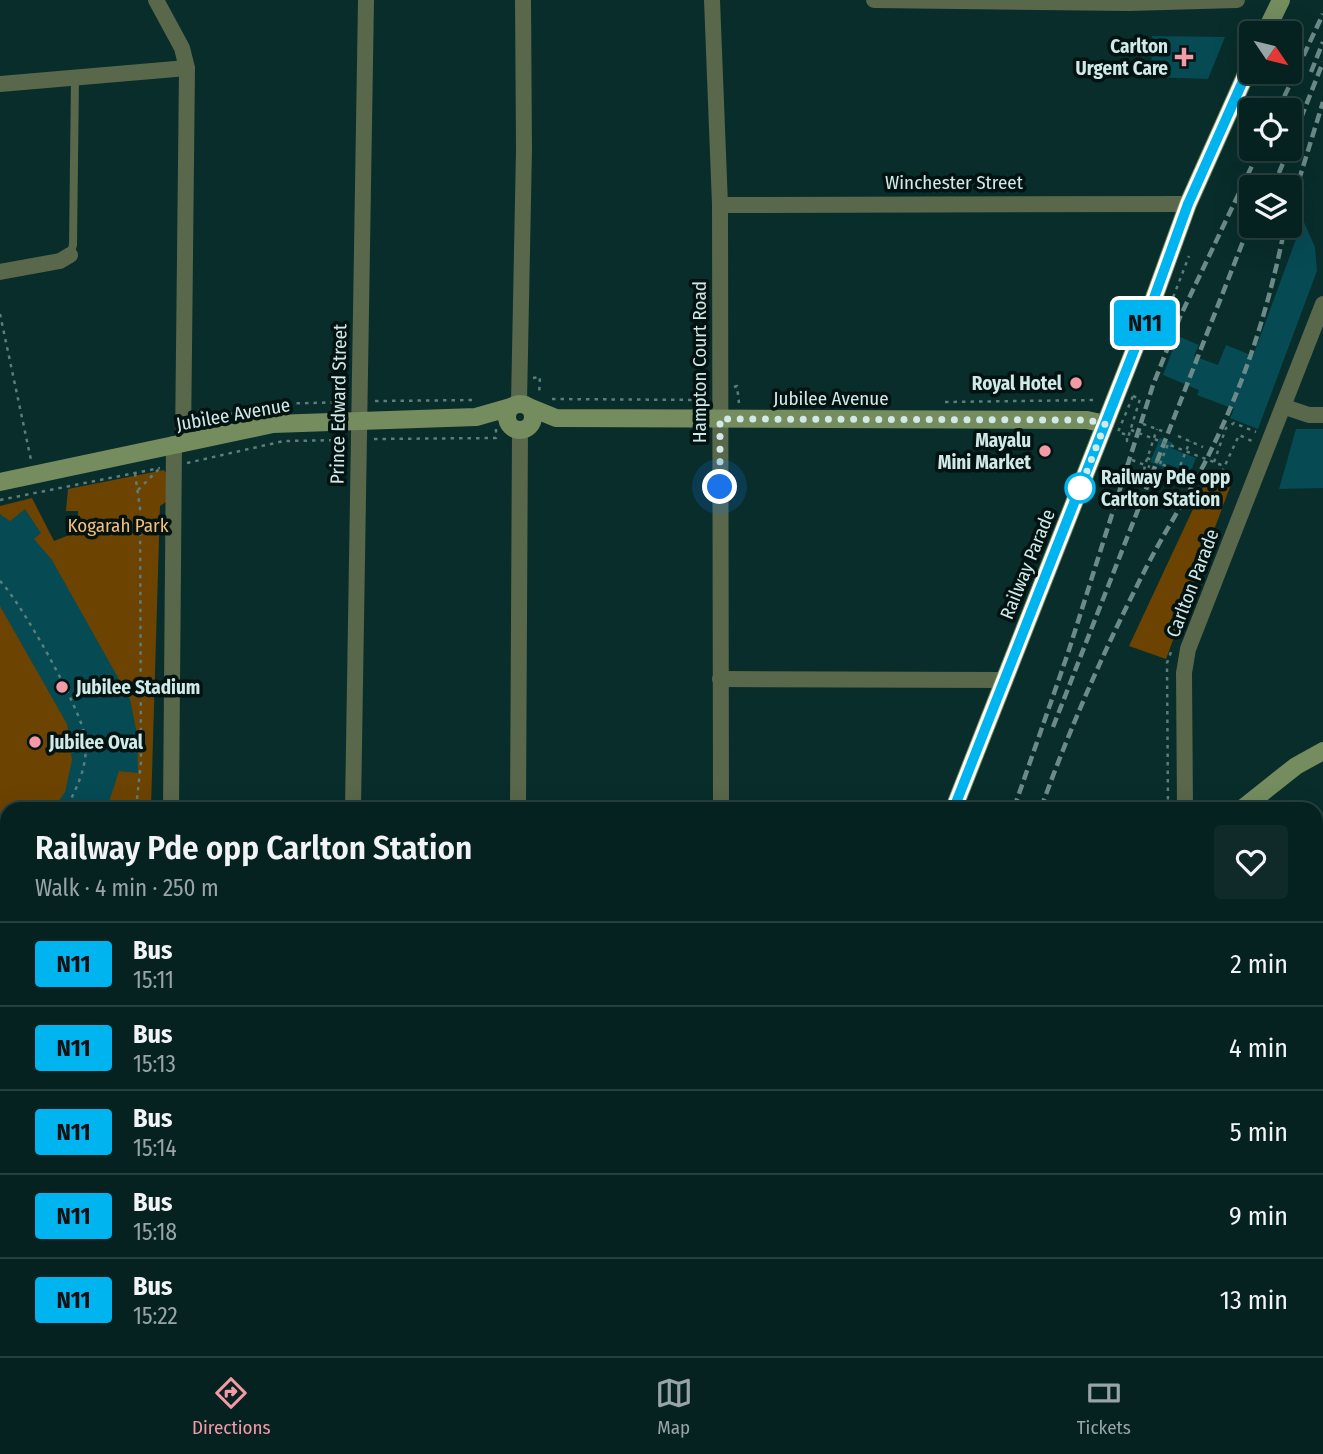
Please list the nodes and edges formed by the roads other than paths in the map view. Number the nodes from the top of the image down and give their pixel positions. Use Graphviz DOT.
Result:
graph roads {
  1 [pos="156,0"];
  2 [pos="366,0"];
  3 [pos="523,0"];
  4 [pos="712,0"];
  5 [pos="874,0"];
  6 [pos="919,0"];
  7 [pos="1237,0"];
  8 [pos="1281,0"];
  9 [pos="1129,2"];
  10 [pos="1271,21"];
  11 [pos="187,68"];
  12 [pos="75,78"];
  13 [pos="0,84"];
  14 [pos="1242,84"];
  15 [pos="1188,204"];
  16 [pos="720,205"];
  17 [pos="70,255"];
  18 [pos="0,272"];
  19 [pos="1323,304"];
  20 [pos="1285,407"];
  21 [pos="1323,415"];
  22 [pos="519,417"];
  23 [pos="720,419"];
  24 [pos="359,421"];
  25 [pos="1105,424"];
  26 [pos="179,444"];
  27 [pos="0,482"];
  28 [pos="720,678"];
  29 [pos="1003,680"];
  30 [pos="1323,751"];
  31 [pos="170,802"];
  32 [pos="353,802"];
  33 [pos="518,802"];
  34 [pos="721,802"];
  35 [pos="956,802"];
  36 [pos="1185,802"];
  37 [pos="1250,802"];
  1 -- 11 [label="street"];
  2 -- 24 [label="street, Prince Edward Street"];
  3 -- 22 [label="street"];
  4 -- 16 [label="street, Hampton Court Road"];
  5 -- 6 [label="street"];
  6 -- 9 [label="street"];
  7 -- 9 [label="street"];
  8 -- 10 [label="street"];
  11 -- 12 [label="street"];
  11 -- 26 [label="street"];
  12 -- 13 [label="street"];
  12 -- 17 [label="lane"];
  14 -- 15 [label="street, Railway Parade"];
  15 -- 16 [label="street, Winchester Street"];
  15 -- 25 [label="street, Railway Parade"];
  16 -- 23 [label="street, Hampton Court Road"];
  17 -- 18 [label="street"];
  19 -- 20 [label="street, Carlton Parade"];
  20 -- 21 [label="street"];
  20 -- 36 [label="street, Carlton Parade"];
  22 -- 23 [label="street, Jubilee Avenue"];
  22 -- 24 [label="street, Jubilee Avenue"];
  22 -- 33 [label="street"];
  23 -- 25 [label="street, Jubilee Avenue"];
  23 -- 28 [label="street, Hampton Court Road"];
  24 -- 26 [label="street, Jubilee Avenue"];
  24 -- 32 [label="street, Prince Edward Street"];
  25 -- 29 [label="street, Railway Parade"];
  26 -- 27 [label="street, Jubilee Avenue"];
  26 -- 31 [label="street"];
  28 -- 29 [label="street"];
  28 -- 34 [label="street, Hampton Court Road"];
  29 -- 35 [label="street, Railway Parade"];
  30 -- 37 [label="street"];
}
